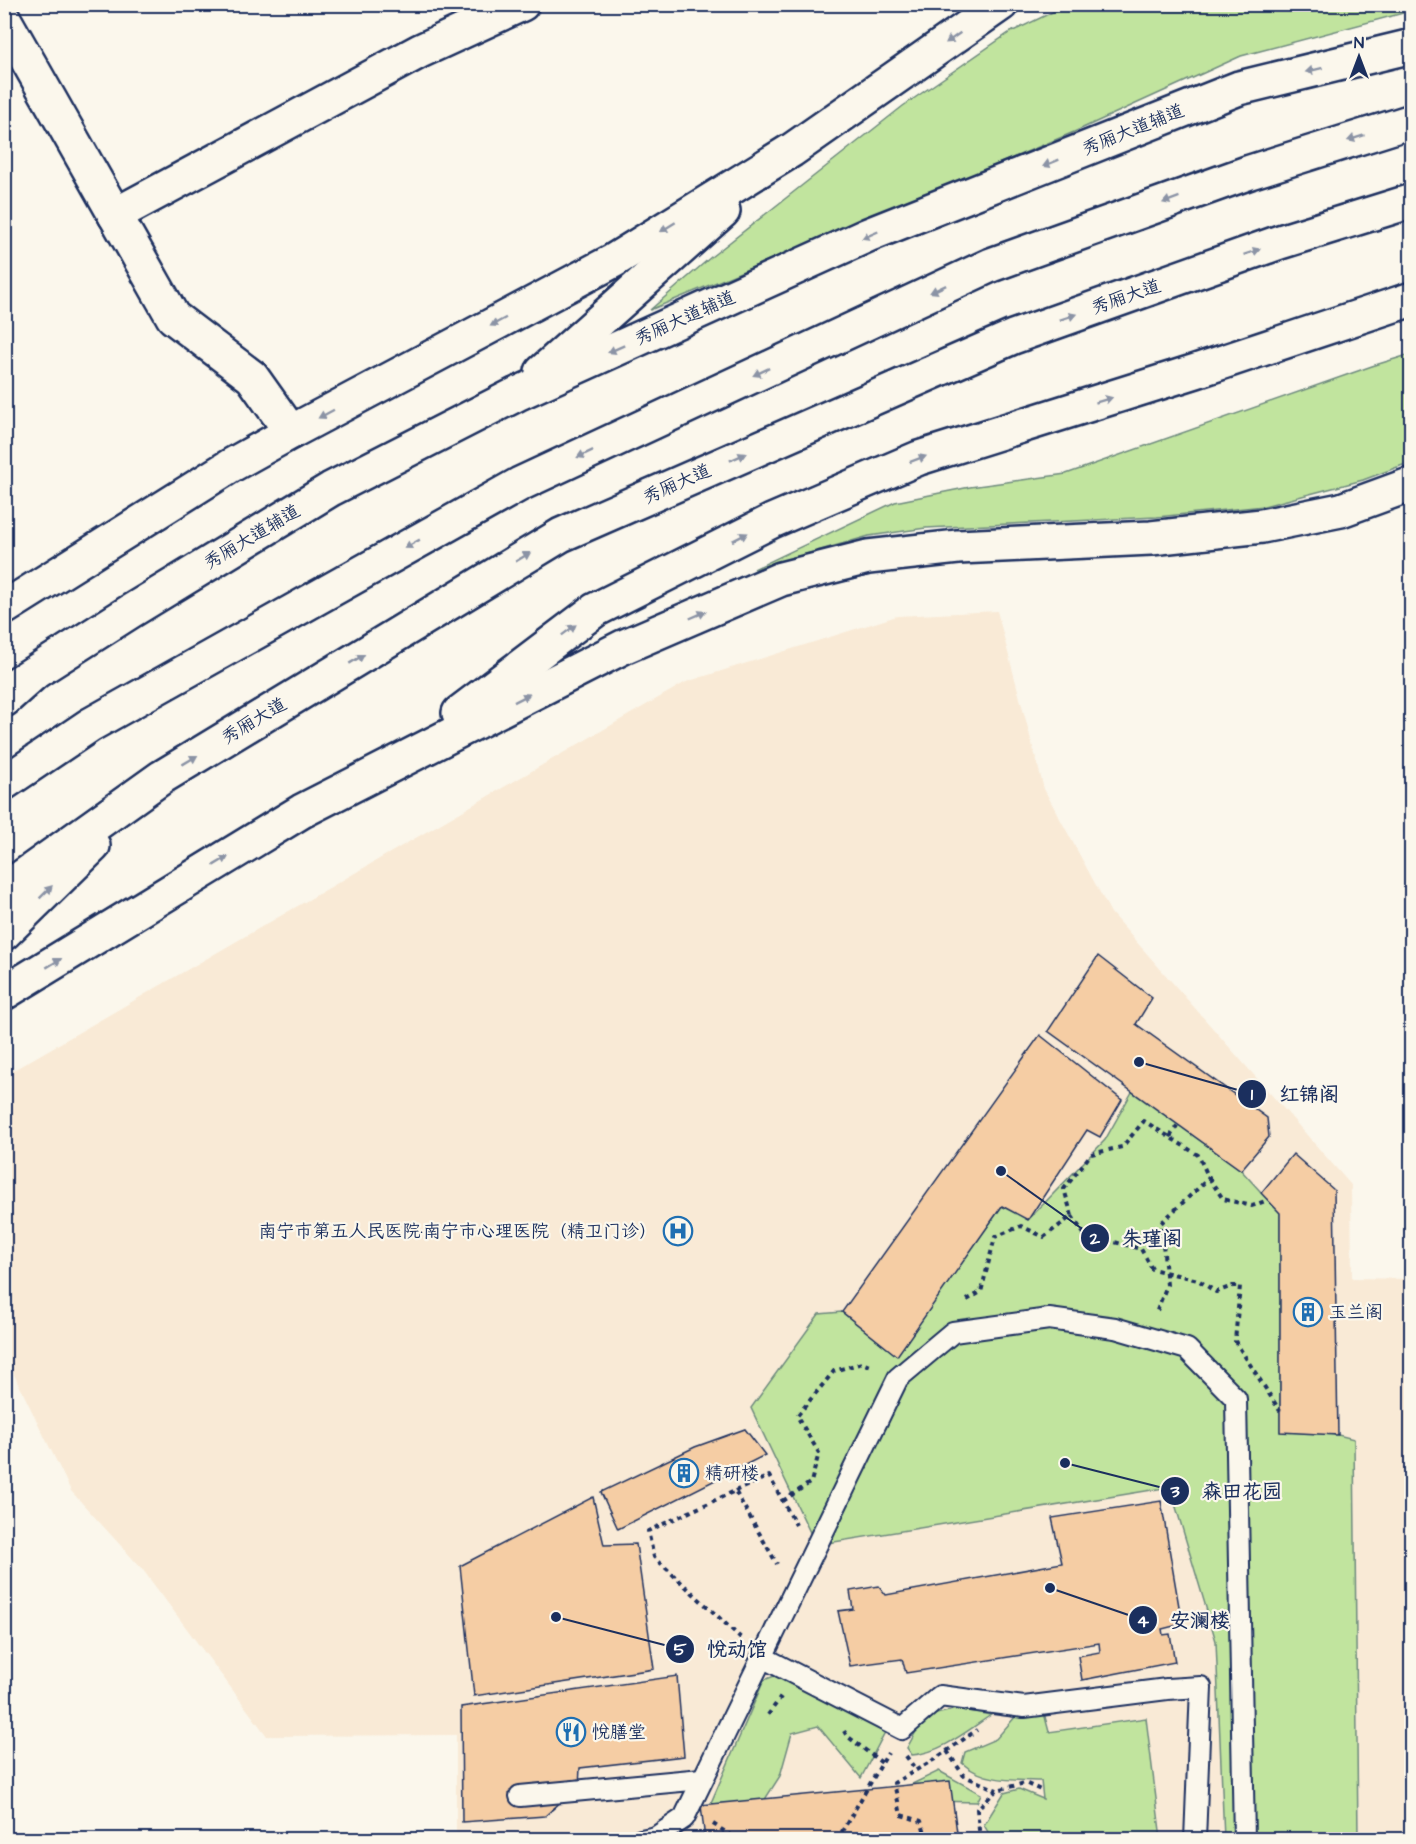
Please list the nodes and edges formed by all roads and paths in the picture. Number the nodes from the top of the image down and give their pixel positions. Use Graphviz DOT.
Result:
graph roads {
  1 [pos="522,4"];
  2 [pos="1001,4"];
  3 [pos="4,18"];
  4 [pos="1412,46"];
  5 [pos="1412,121"];
  6 [pos="792,150"];
  7 [pos="1412,201"];
  8 [pos="115,215"];
  9 [pos="1412,298"];
  10 [pos="517,394"];
  11 [pos="291,432"];
  12 [pos="1412,484"];
  13 [pos="4,608"];
  14 [pos="33,674"];
  15 [pos="4,692"];
  16 [pos="4,700"];
  17 [pos="389,767"];
  18 [pos="162,777"];
  19 [pos="4,783"];
  20 [pos="4,890"];
  21 [pos="4,933"];
  22 [pos="4,993"];
  23 [pos="1178,1124"];
  24 [pos="1170,1137"];
  25 [pos="1209,1178"];
  26 [pos="1268,1200"];
  27 [pos="1072,1216"];
  28 [pos="1166,1271"];
  29 [pos="961,1304"];
  30 [pos="1147,1337"];
  31 [pos="898,1378"];
  32 [pos="1280,1411"];
  33 [pos="735,1491"];
  34 [pos="783,1501"];
  35 [pos="812,1554"];
  36 [pos="793,1594"];
  37 [pos="762,1657"];
  38 [pos="786,1690"];
  39 [pos="1013,1705"];
  40 [pos="767,1716"];
  41 [pos="842,1727"];
  42 [pos="946,1751"];
  43 [pos="702,1779"];
  44 [pos="997,1790"];
  45 [pos="1043,1791"];
  46 [pos="520,1796"];
  47 [pos="711,1822"];
  48 [pos="641,1839"];
  49 [pos="738,1839"];
  50 [pos="837,1839"];
  51 [pos="927,1839"];
  52 [pos="980,1839"];
  53 [pos="1195,1839"];
  54 [pos="1244,1839"];
  1 -- 8 [label="main road"];
  2 -- 6 [label="main road, one-way"];
  3 -- 8 [label="main road"];
  4 -- 10 [label="main road, 秀厢大道辅道, one-way"];
  5 -- 19 [label="main road, one-way"];
  6 -- 10 [label="main road"];
  6 -- 11 [label="main road, one-way"];
  18 -- 7 [label="main road, 秀厢大道, one-way"];
  8 -- 11 [label="main road"];
  17 -- 9 [label="main road, one-way"];
  10 -- 14 [label="main road, 秀厢大道辅道"];
  11 -- 13 [label="main road"];
  17 -- 12 [label="main road, one-way"];
  14 -- 15 [label="main road, 秀厢大道辅道"];
  14 -- 16 [label="main road"];
  22 -- 17 [label="main road, one-way"];
  18 -- 20 [label="main road, 秀厢大道"];
  21 -- 18 [label="main road, one-way"];
  23 -- 24 [label="path"];
  24 -- 25 [label="path"];
  24 -- 27 [label="path"];
  25 -- 26 [label="path"];
  25 -- 28 [label="path"];
  27 -- 28 [label="path"];
  27 -- 29 [label="path"];
  28 -- 30 [label="path"];
  28 -- 32 [label="path"];
  30 -- 31 [label="lane"];
  30 -- 54 [label="lane"];
  31 -- 34 [label="path"];
  31 -- 35 [label="lane"];
  33 -- 34 [label="path"];
  33 -- 36 [label="path"];
  33 -- 37 [label="path"];
  34 -- 35 [label="path"];
  35 -- 36 [label="lane"];
  36 -- 37 [label="lane"];
  37 -- 39 [label="lane"];
  37 -- 43 [label="lane"];
  38 -- 40 [label="path"];
  39 -- 42 [label="path"];
  39 -- 53 [label="lane"];
  41 -- 50 [label="path"];
  42 -- 44 [label="path"];
  42 -- 51 [label="path"];
  43 -- 46 [label="lane"];
  43 -- 48 [label="lane"];
  44 -- 45 [label="path"];
  44 -- 52 [label="path"];
  47 -- 49 [label="path"];
}
